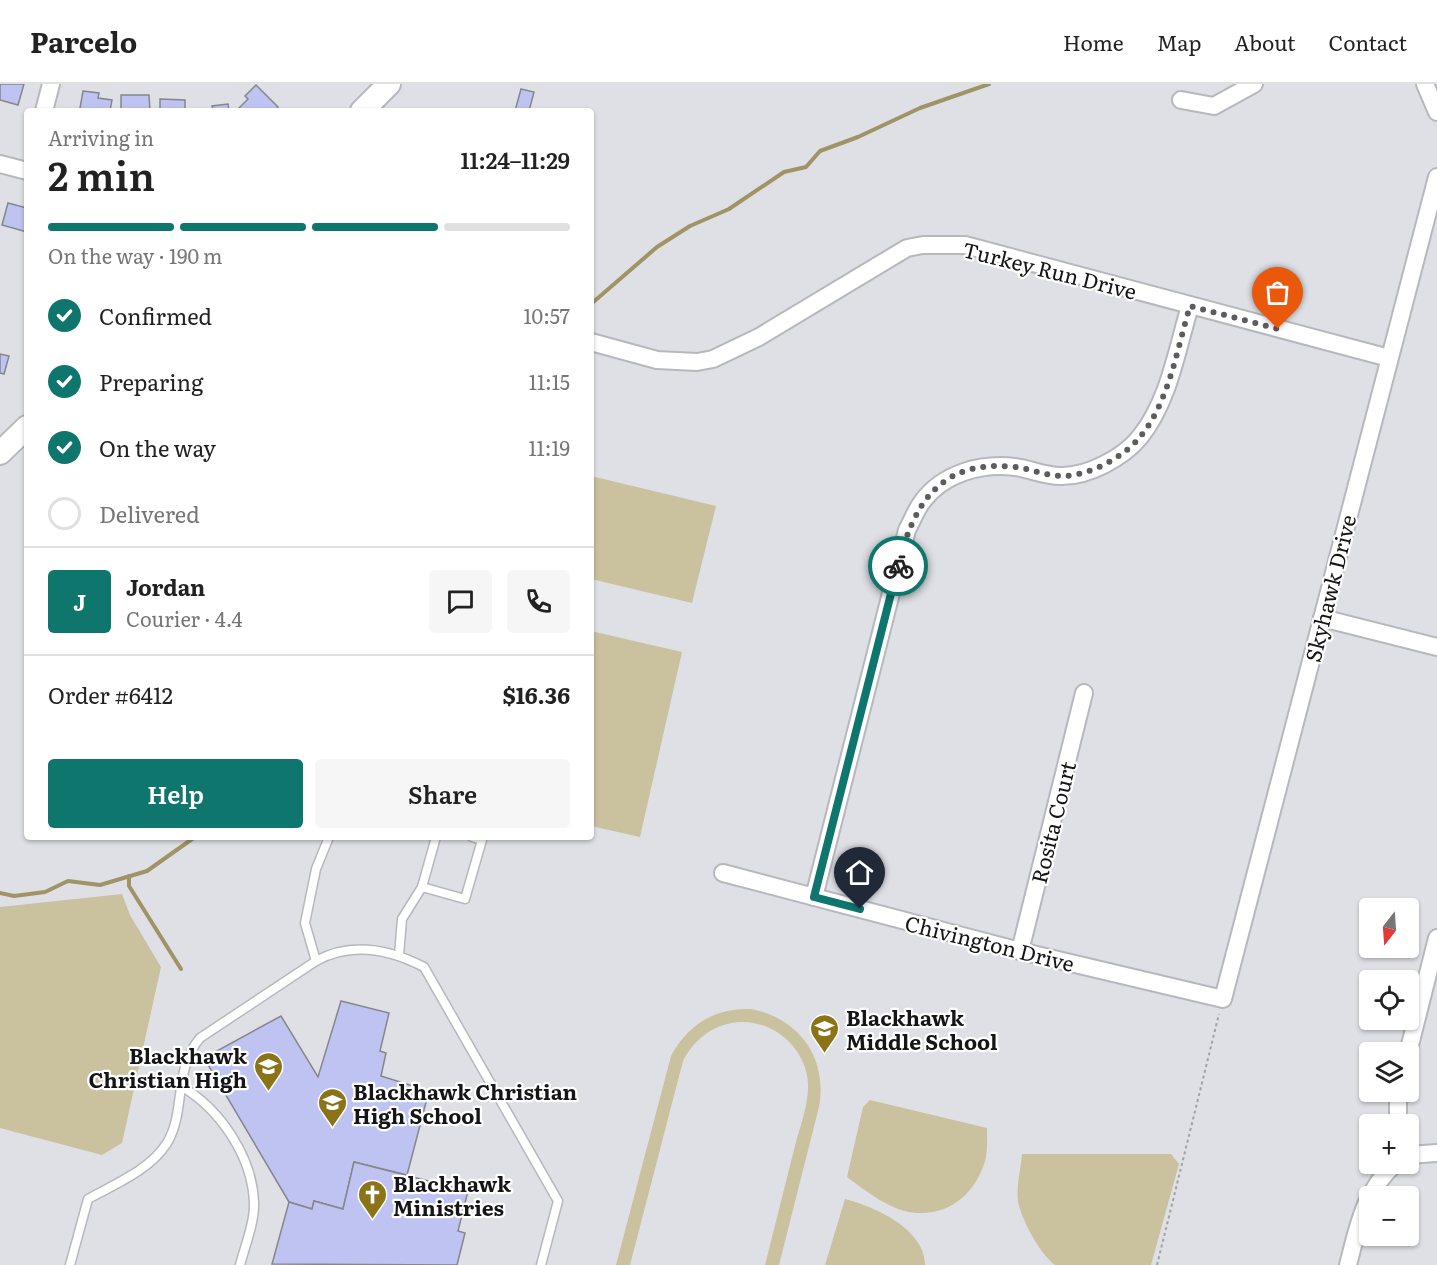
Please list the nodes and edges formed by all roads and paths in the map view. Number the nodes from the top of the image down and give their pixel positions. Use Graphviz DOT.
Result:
graph roads {
  1 [pos="51,84"];
  2 [pos="390,84"];
  3 [pos="1254,84"];
  4 [pos="1425,84"];
  5 [pos="1180,100"];
  6 [pos="45,108"];
  7 [pos="365,108"];
  8 [pos="1437,112"];
  9 [pos="0,164"];
  10 [pos="24,170"];
  11 [pos="1437,177"];
  12 [pos="1190,306"];
  13 [pos="594,343"];
  14 [pos="1389,358"];
  15 [pos="24,431"];
  16 [pos="0,453"];
  17 [pos="1322,618"];
  18 [pos="1437,647"];
  19 [pos="1084,693"];
  20 [pos="328,840"];
  21 [pos="435,840"];
  22 [pos="482,840"];
  23 [pos="723,873"];
  24 [pos="422,887"];
  25 [pos="814,897"];
  26 [pos="1437,938"];
  27 [pos="1020,951"];
  28 [pos="399,955"];
  29 [pos="316,961"];
  30 [pos="1223,999"];
  31 [pos="1411,1042"];
  32 [pos="181,1086"];
  33 [pos="1437,1153"];
  34 [pos="1419,1154"];
  35 [pos="1383,1174"];
  36 [pos="70,1265"];
  37 [pos="240,1265"];
  38 [pos="542,1265"];
  39 [pos="1157,1265"];
  40 [pos="1348,1265"];
  1 -- 6 [label="street"];
  2 -- 7 [label="main road"];
  3 -- 5 [label="street"];
  4 -- 8 [label="street"];
  9 -- 10 [label="street"];
  11 -- 14 [label="street, Skyhawk Drive"];
  12 -- 13 [label="street, Turkey Run Drive"];
  12 -- 14 [label="street, Turkey Run Drive"];
  12 -- 25 [label="street"];
  14 -- 17 [label="street, Skyhawk Drive"];
  15 -- 16 [label="main road"];
  17 -- 18 [label="street"];
  17 -- 30 [label="street, Skyhawk Drive"];
  19 -- 27 [label="street, Rosita Court"];
  20 -- 29 [label="lane"];
  21 -- 24 [label="lane"];
  22 -- 24 [label="lane"];
  23 -- 25 [label="street, Chivington Drive"];
  24 -- 28 [label="lane"];
  25 -- 27 [label="street, Chivington Drive"];
  26 -- 31 [label="street"];
  27 -- 30 [label="street, Chivington Drive"];
  28 -- 29 [label="lane"];
  28 -- 38 [label="lane"];
  29 -- 32 [label="lane"];
  30 -- 39 [label="path"];
  32 -- 36 [label="lane"];
  32 -- 37 [label="lane"];
  33 -- 34 [label="street"];
  35 -- 40 [label="street"];
}
